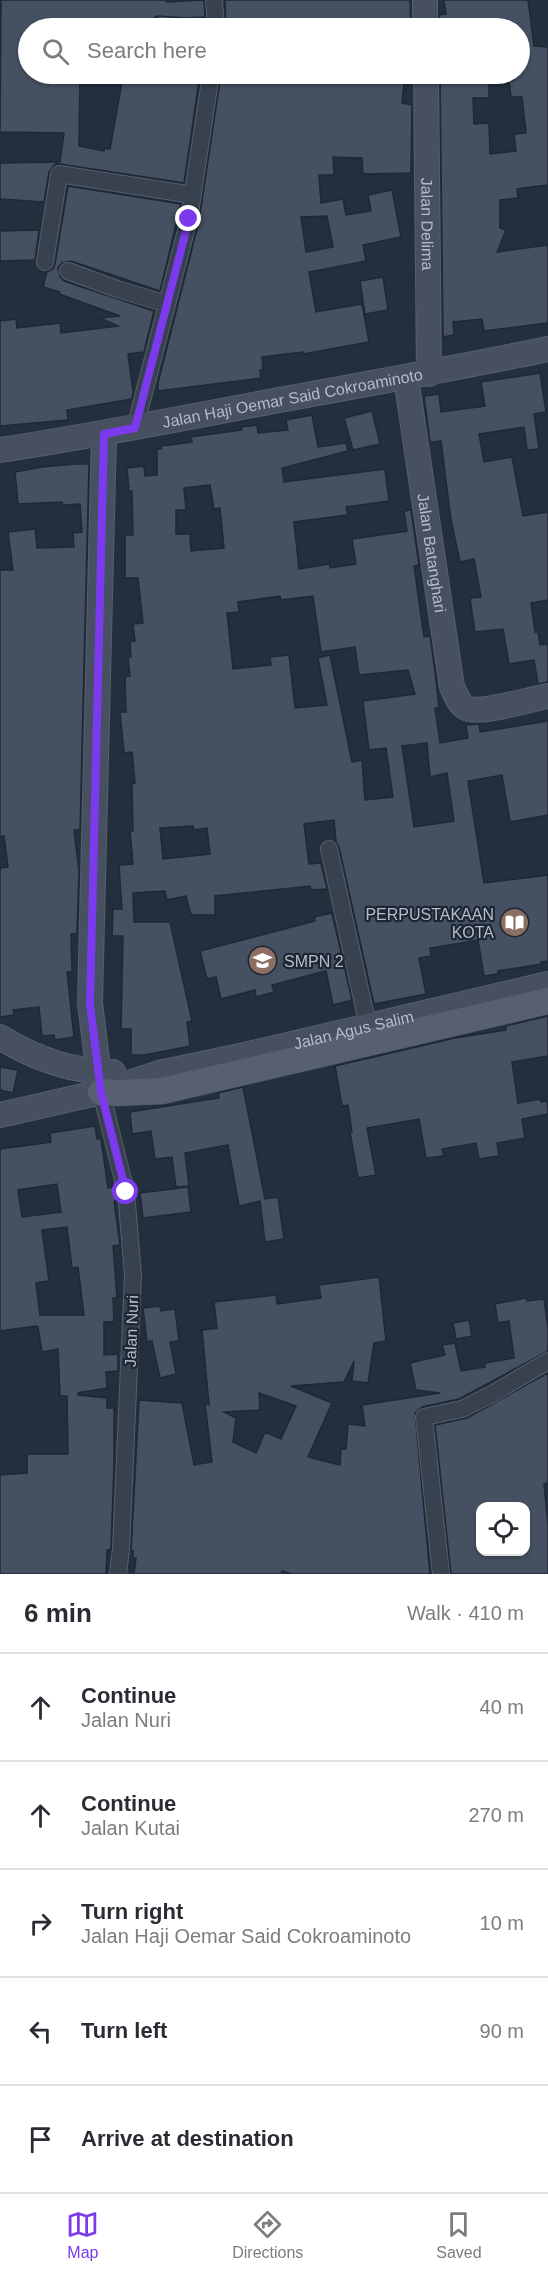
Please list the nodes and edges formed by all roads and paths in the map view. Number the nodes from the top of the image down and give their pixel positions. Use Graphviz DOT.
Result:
graph roads {
  1 [pos="214,0"];
  2 [pos="425,0"];
  3 [pos="215,18"];
  4 [pos="425,18"];
  5 [pos="210,84"];
  6 [pos="426,84"];
  7 [pos="193,195"];
  8 [pos="45,262"];
  9 [pos="68,271"];
  10 [pos="167,304"];
  11 [pos="548,349"];
  12 [pos="418,376"];
  13 [pos="135,428"];
  14 [pos="104,434"];
  15 [pos="0,450"];
  16 [pos="548,696"];
  17 [pos="329,849"];
  18 [pos="548,984"];
  19 [pos="548,1001"];
  20 [pos="449,1016"];
  21 [pos="368,1026"];
  22 [pos="0,1037"];
  23 [pos="100,1082"];
  24 [pos="0,1115"];
  25 [pos="548,1361"];
  26 [pos="118,1574"];
  27 [pos="441,1574"];
  1 -- 3 [label="street"];
  2 -- 4 [label="street"];
  5 -- 7 [label="street"];
  6 -- 12 [label="street, Jalan Delima"];
  7 -- 8 [label="street"];
  7 -- 10 [label="street"];
  9 -- 10 [label="street"];
  10 -- 13 [label="street"];
  11 -- 12 [label="street, Jalan Haji Oemar Said Cokroaminoto"];
  12 -- 13 [label="street, Jalan Haji Oemar Said Cokroaminoto"];
  12 -- 16 [label="street, Jalan Batanghari"];
  13 -- 14 [label="street, Jalan Haji Oemar Said Cokroaminoto"];
  14 -- 15 [label="street, Jalan Haji Oemar Said Cokroaminoto"];
  14 -- 23 [label="street"];
  17 -- 21 [label="street"];
  18 -- 20 [label="street, Jalan Agus Salim"];
  19 -- 20 [label="main road"];
  20 -- 21 [label="street, Jalan Agus Salim"];
  20 -- 23 [label="main road"];
  21 -- 23 [label="street, Jalan Agus Salim"];
  22 -- 23 [label="street"];
  23 -- 24 [label="street, Jalan Agus Salim"];
  23 -- 26 [label="street, Jalan Nuri"];
  25 -- 27 [label="street"];
}
